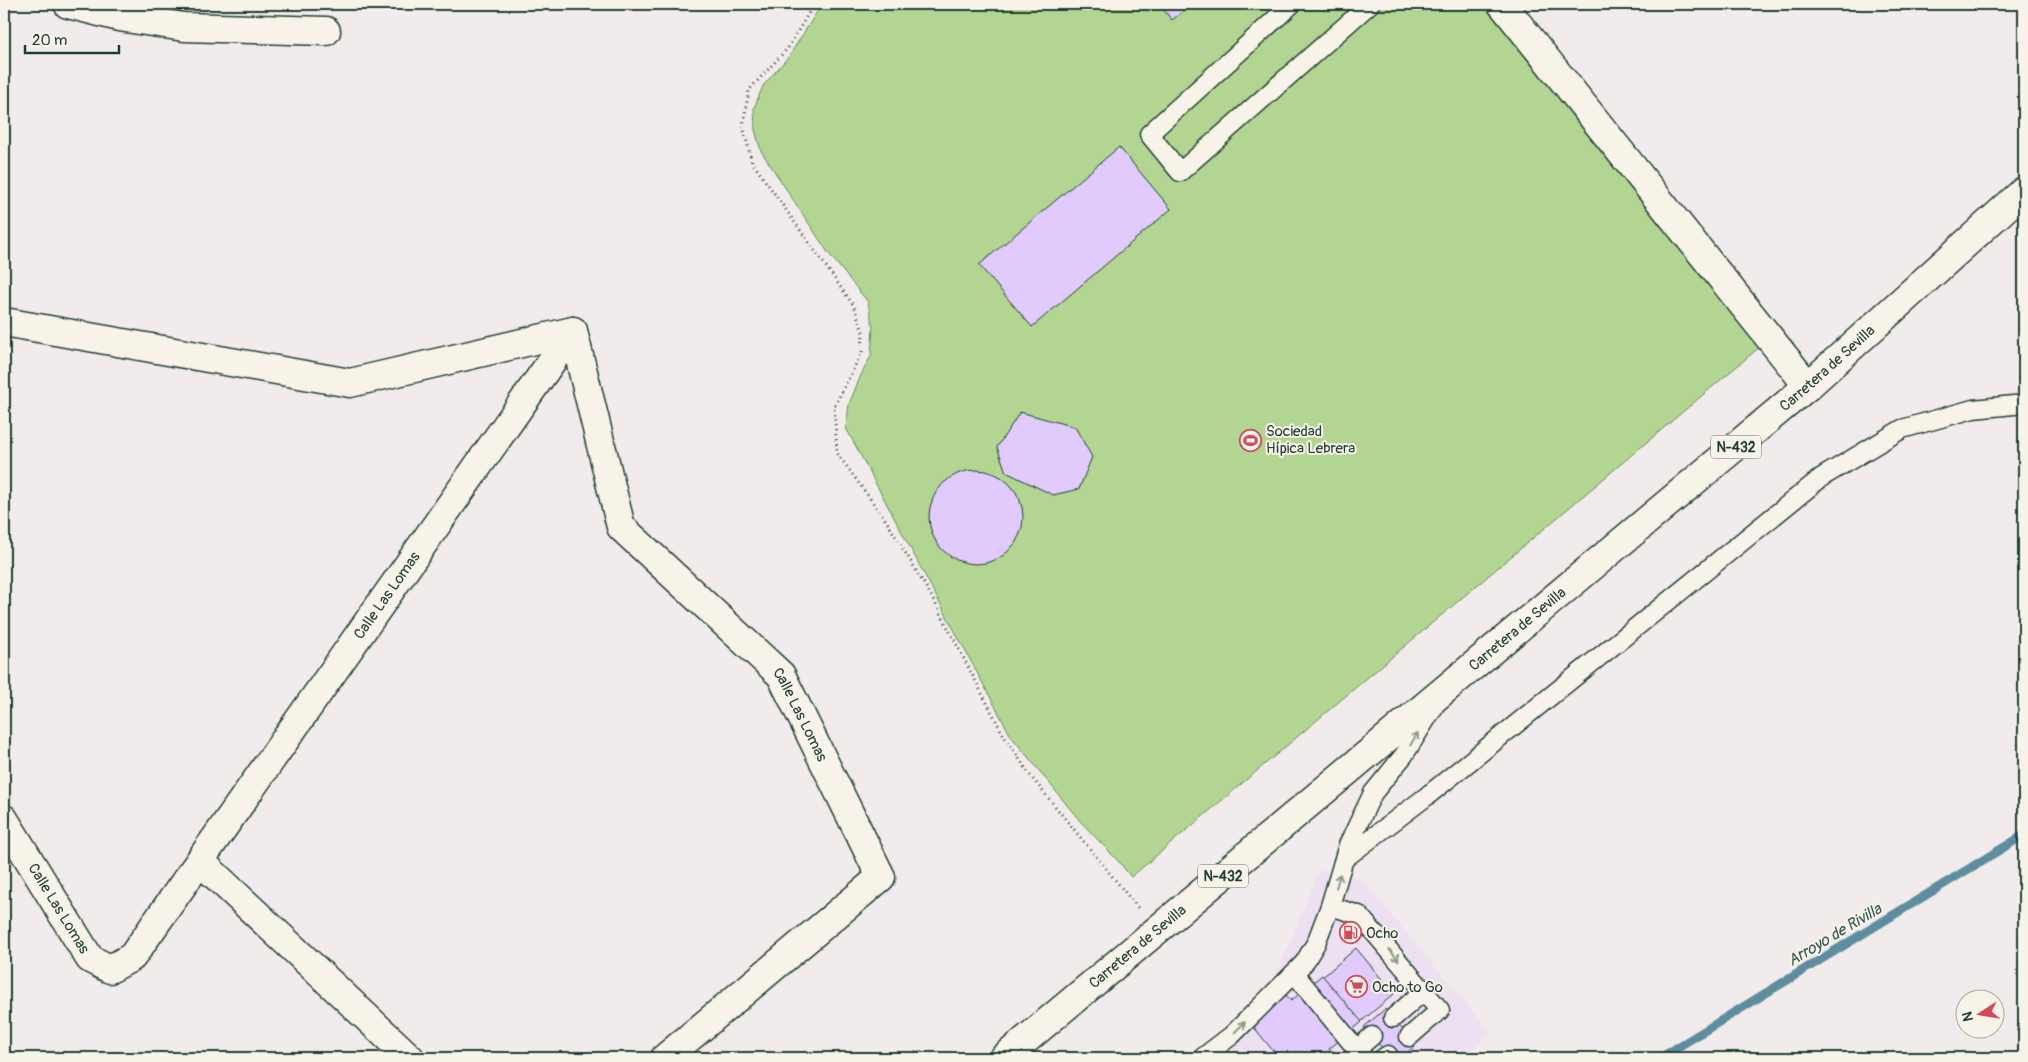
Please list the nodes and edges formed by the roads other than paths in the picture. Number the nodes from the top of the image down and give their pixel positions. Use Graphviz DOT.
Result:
graph roads {
  1 [pos="68,4"];
  2 [pos="1292,4"];
  3 [pos="1370,4"];
  4 [pos="1502,4"];
  5 [pos="326,32"];
  6 [pos="2024,191"];
  7 [pos="4,322"];
  8 [pos="573,331"];
  9 [pos="1808,386"];
  10 [pos="2024,404"];
  11 [pos="1441,694"];
  12 [pos="4,820"];
  13 [pos="1344,858"];
  14 [pos="200,861"];
  15 [pos="1330,906"];
  16 [pos="1294,973"];
  17 [pos="1424,991"];
  18 [pos="1393,1018"];
  19 [pos="1372,1036"];
  20 [pos="1409,1037"];
  21 [pos="1360,1054"];
  22 [pos="410,1058"];
  23 [pos="665,1058"];
  24 [pos="1004,1058"];
  25 [pos="1203,1058"];
  1 -- 5 [label="main road"];
  2 -- 3 [label="lane"];
  4 -- 9 [label="main road"];
  6 -- 9 [label="main road, Carretera de Sevilla / N-432"];
  7 -- 8 [label="main road"];
  8 -- 14 [label="main road, Calle Las Lomas"];
  8 -- 23 [label="main road, Calle Las Lomas"];
  9 -- 11 [label="main road, Carretera de Sevilla / N-432"];
  10 -- 13 [label="lane"];
  13 -- 11 [label="lane, one-way"];
  11 -- 24 [label="main road, Carretera de Sevilla / N-432"];
  12 -- 14 [label="main road, Calle Las Lomas"];
  15 -- 13 [label="lane, one-way"];
  14 -- 22 [label="main road"];
  15 -- 16 [label="lane"];
  15 -- 17 [label="lane, one-way"];
  16 -- 21 [label="lane"];
  25 -- 16 [label="lane, one-way"];
  17 -- 18 [label="lane"];
  17 -- 20 [label="lane"];
  19 -- 21 [label="lane"];
}
